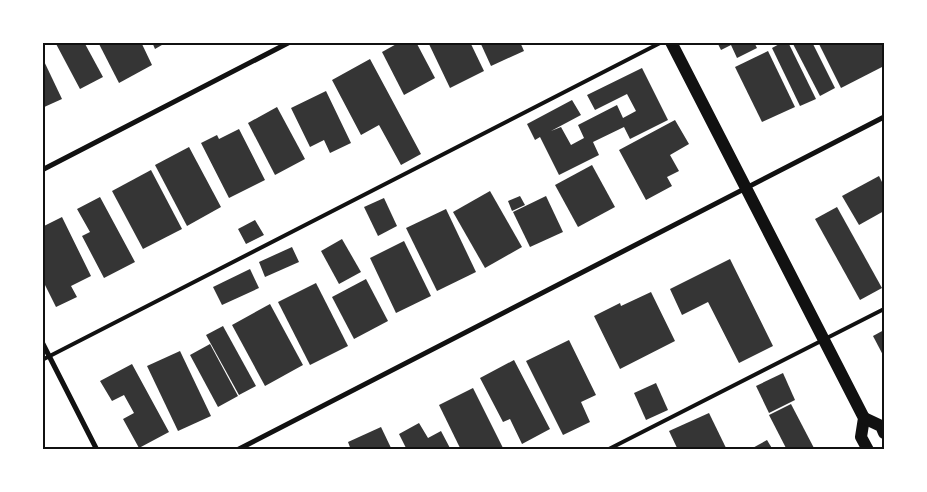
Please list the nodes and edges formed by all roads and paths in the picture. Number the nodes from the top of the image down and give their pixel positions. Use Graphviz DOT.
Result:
graph roads {
  1 [pos="290,42"];
  2 [pos="662,42"];
  3 [pos="671,42"];
  4 [pos="884,117"];
  5 [pos="42,170"];
  6 [pos="746,188"];
  7 [pos="884,309"];
  8 [pos="824,339"];
  9 [pos="42,342"];
  10 [pos="50,356"];
  11 [pos="42,360"];
  12 [pos="864,418"];
  13 [pos="884,433"];
  14 [pos="97,450"];
  15 [pos="238,450"];
  16 [pos="607,450"];
  17 [pos="868,450"];
  1 -- 5 [label="street"];
  2 -- 10 [label="lane"];
  3 -- 6 [label="main road"];
  4 -- 6 [label="street"];
  6 -- 8 [label="main road"];
  6 -- 15 [label="street"];
  7 -- 8 [label="lane"];
  8 -- 12 [label="main road"];
  8 -- 16 [label="lane"];
  9 -- 10 [label="street"];
  10 -- 11 [label="lane"];
  10 -- 14 [label="street"];
  12 -- 13 [label="main road"];
  12 -- 17 [label="main road"];
}
